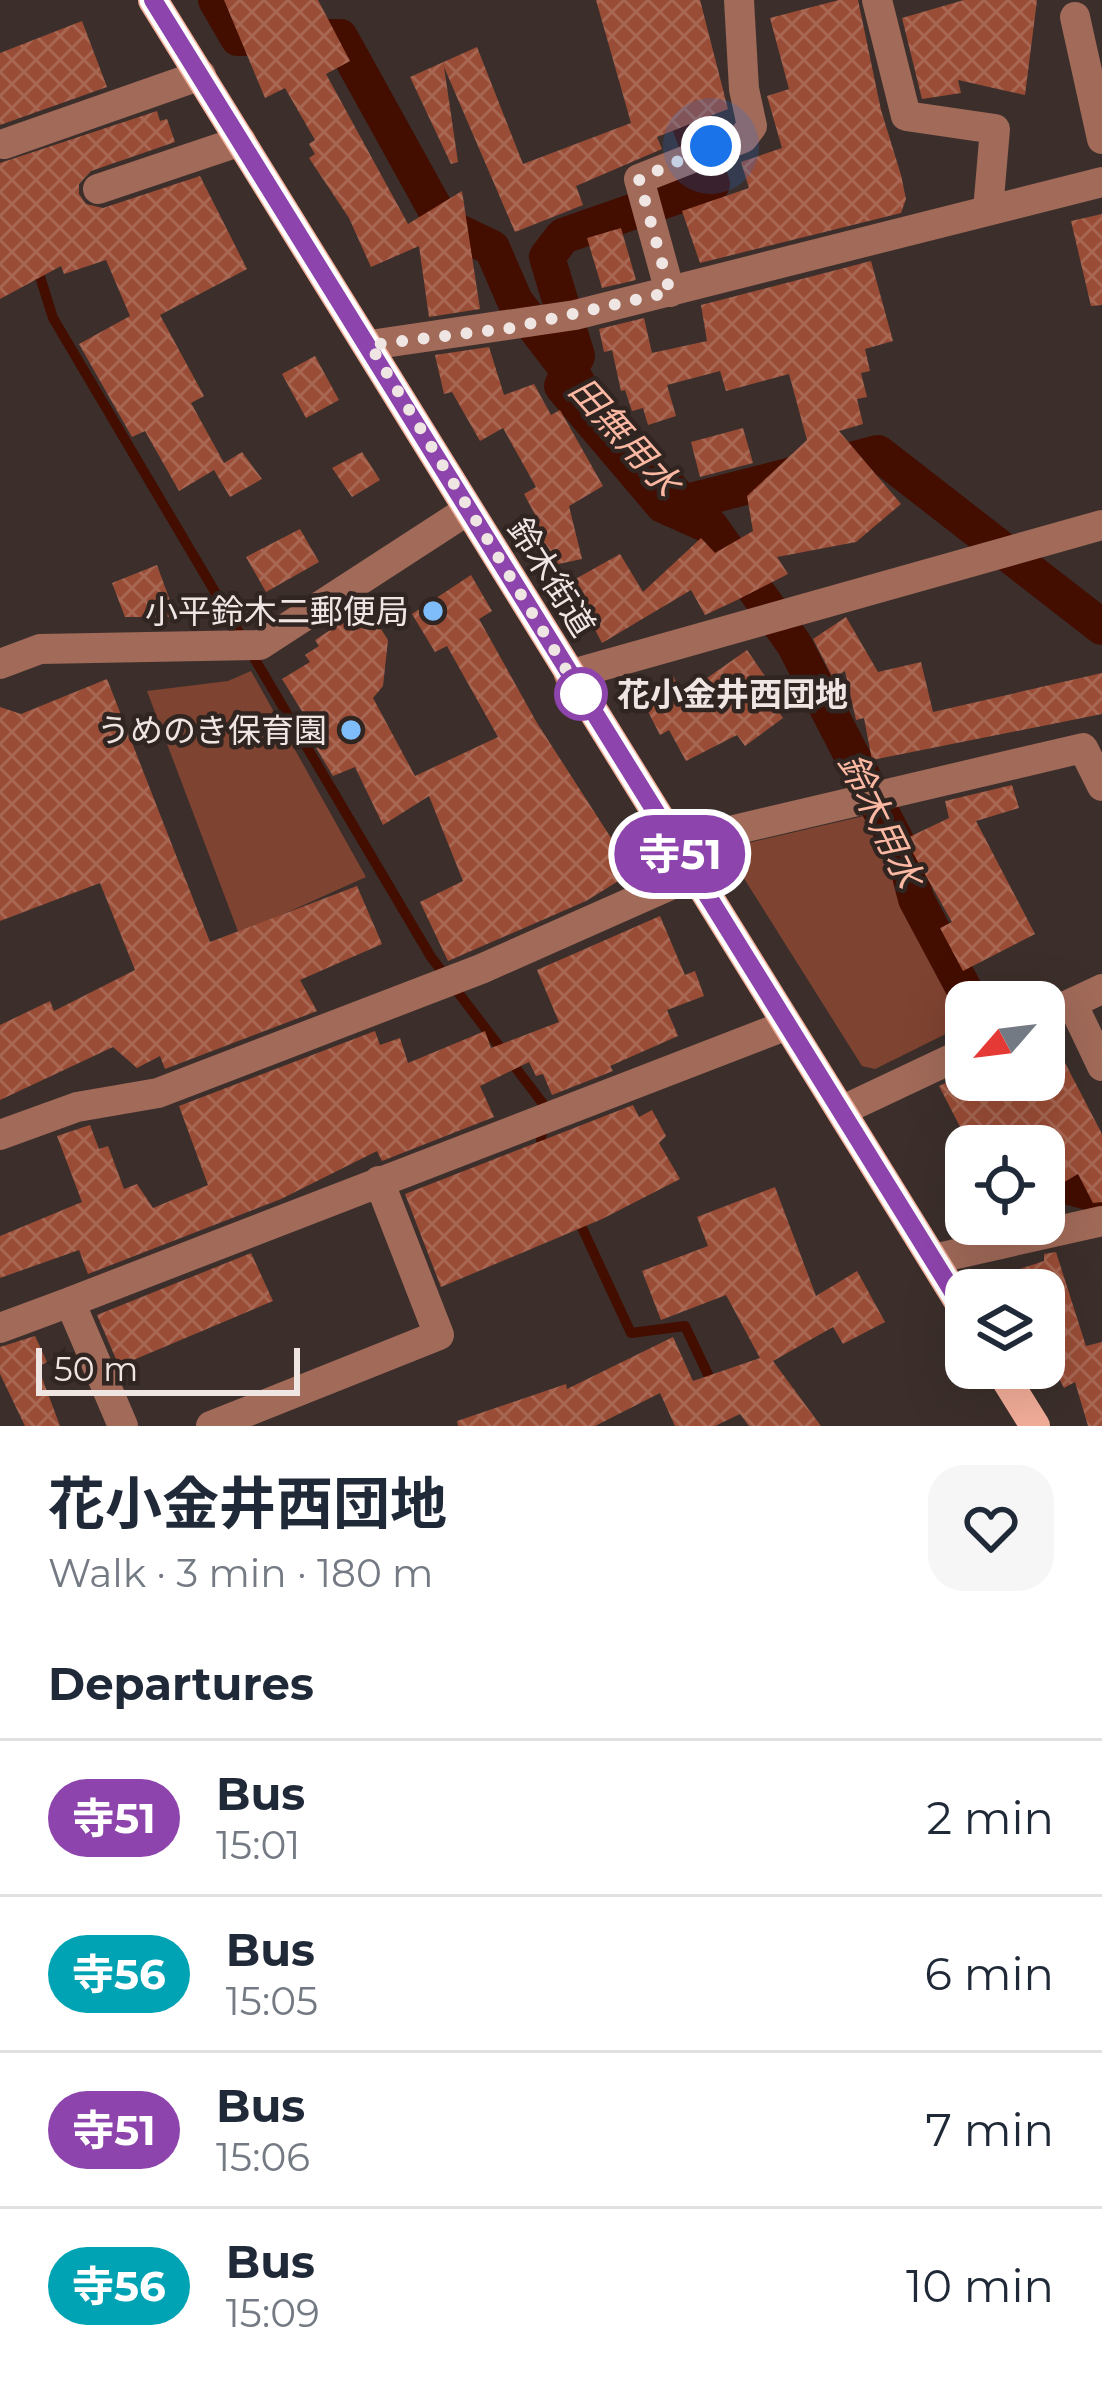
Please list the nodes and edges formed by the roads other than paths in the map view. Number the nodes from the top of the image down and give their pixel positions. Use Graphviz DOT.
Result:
graph roads {
  1 [pos="153,0"];
  2 [pos="740,0"];
  3 [pos="877,0"];
  4 [pos="1075,17"];
  5 [pos="201,75"];
  6 [pos="1102,139"];
  7 [pos="241,141"];
  8 [pos="4,143"];
  9 [pos="1102,182"];
  10 [pos="98,188"];
  11 [pos="988,210"];
  12 [pos="670,292"];
  13 [pos="370,345"];
  14 [pos="468,510"];
  15 [pos="1102,525"];
  16 [pos="0,664"];
  17 [pos="569,675"];
  18 [pos="1102,786"];
  19 [pos="674,844"];
  20 [pos="693,874"];
  21 [pos="1102,989"];
  22 [pos="1065,1006"];
  23 [pos="1065,1018"];
  24 [pos="788,1025"];
  25 [pos="945,1062"];
  26 [pos="1102,1066"];
  27 [pos="843,1110"];
  28 [pos="0,1135"];
  29 [pos="379,1181"];
  30 [pos="1102,1221"];
  31 [pos="934,1259"];
  32 [pos="945,1278"];
  33 [pos="70,1302"];
  34 [pos="0,1328"];
  35 [pos="1013,1389"];
  36 [pos="124,1426"];
  37 [pos="211,1426"];
  38 [pos="1035,1426"];
  1 -- 5 [label="main road, 鈴木街道"];
  2 -- 12 [label="street"];
  3 -- 11 [label="street"];
  4 -- 6 [label="street"];
  5 -- 7 [label="main road, 鈴木街道"];
  5 -- 8 [label="street"];
  7 -- 10 [label="street"];
  7 -- 13 [label="main road, 鈴木街道"];
  9 -- 11 [label="street"];
  11 -- 12 [label="street"];
  12 -- 13 [label="street"];
  13 -- 14 [label="main road, 鈴木街道"];
  14 -- 16 [label="street"];
  14 -- 17 [label="main road, 鈴木街道"];
  15 -- 17 [label="street"];
  17 -- 19 [label="main road, 鈴木街道"];
  18 -- 19 [label="street"];
  19 -- 20 [label="main road, 鈴木街道"];
  20 -- 24 [label="main road, 鈴木街道"];
  20 -- 28 [label="street"];
  21 -- 22 [label="street"];
  23 -- 26 [label="street"];
  24 -- 27 [label="main road, 鈴木街道"];
  24 -- 29 [label="street"];
  25 -- 27 [label="street"];
  27 -- 31 [label="main road, 鈴木街道"];
  29 -- 33 [label="street"];
  29 -- 37 [label="street"];
  30 -- 31 [label="street"];
  31 -- 32 [label="main road, 鈴木街道"];
  33 -- 34 [label="street"];
  33 -- 36 [label="street"];
  35 -- 38 [label="main road"];
}
